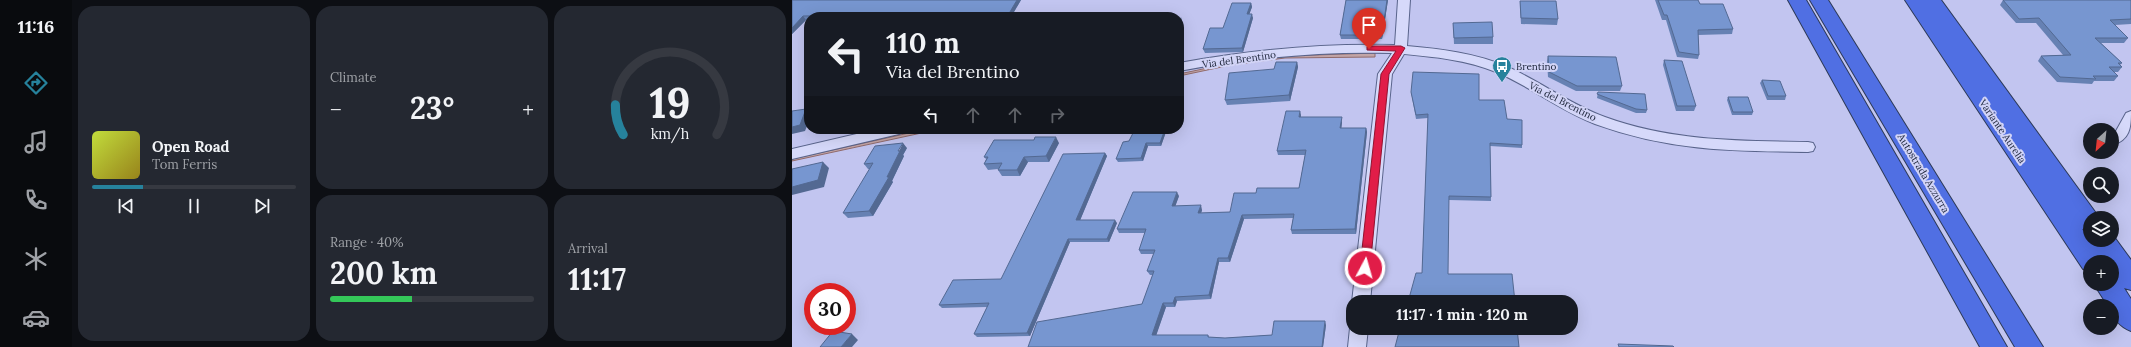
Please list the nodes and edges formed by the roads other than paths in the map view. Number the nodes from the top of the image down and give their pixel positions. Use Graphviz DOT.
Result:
graph roads {
  1 [pos="1404,0"];
  2 [pos="1797,0"];
  3 [pos="1818,0"];
  4 [pos="1914,0"];
  5 [pos="1932,0"];
  6 [pos="1401,48"];
  7 [pos="1184,66"];
  8 [pos="2131,116"];
  9 [pos="877,134"];
  10 [pos="2119,135"];
  11 [pos="1808,147"];
  12 [pos="792,154"];
  13 [pos="2083,212"];
  14 [pos="2108,247"];
  15 [pos="2087,255"];
  16 [pos="2131,280"];
  17 [pos="2112,291"];
  18 [pos="1362,295"];
  19 [pos="2131,320"];
  20 [pos="1358,335"];
  21 [pos="1357,347"];
  22 [pos="1994,347"];
  23 [pos="2030,347"];
  1 -- 6 [label="street"];
  2 -- 22 [label="highway"];
  3 -- 23 [label="highway, Autostrada Azzurra"];
  4 -- 15 [label="highway, Variante Aurelia"];
  5 -- 13 [label="highway, Variante Aurelia"];
  6 -- 7 [label="street, Via del Brentino"];
  6 -- 11 [label="street, Via del Brentino"];
  6 -- 18 [label="street"];
  8 -- 10 [label="street"];
  9 -- 12 [label="street"];
  14 -- 16 [label="highway"];
  17 -- 19 [label="highway"];
  20 -- 21 [label="street"];
}
